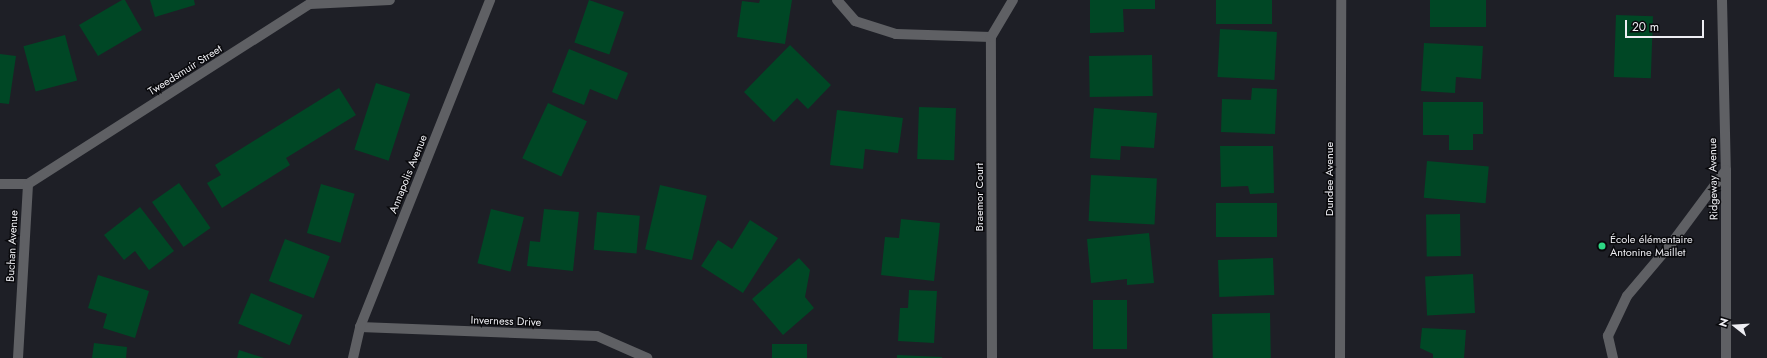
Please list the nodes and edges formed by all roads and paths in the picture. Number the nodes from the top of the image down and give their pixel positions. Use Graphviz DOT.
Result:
graph roads {
  1 [pos="390,0"];
  2 [pos="490,0"];
  3 [pos="837,0"];
  4 [pos="1013,0"];
  5 [pos="1341,0"];
  6 [pos="1722,0"];
  7 [pos="990,37"];
  8 [pos="1726,170"];
  9 [pos="0,184"];
  10 [pos="28,184"];
  11 [pos="360,327"];
  12 [pos="18,358"];
  13 [pos="353,358"];
  14 [pos="647,358"];
  15 [pos="992,358"];
  16 [pos="1340,358"];
  17 [pos="1613,358"];
  18 [pos="1726,358"];
  1 -- 10 [label="street, Tweedsmuir Street"];
  2 -- 11 [label="street, Annapolis Avenue"];
  3 -- 7 [label="street"];
  4 -- 7 [label="street"];
  5 -- 16 [label="street, Dundee Avenue"];
  6 -- 8 [label="street, Ridgeway Avenue"];
  7 -- 15 [label="street, Braemor Court"];
  8 -- 17 [label="street"];
  8 -- 18 [label="street, Ridgeway Avenue"];
  9 -- 10 [label="street"];
  10 -- 12 [label="street, Buchan Avenue"];
  11 -- 13 [label="street, Annapolis Avenue"];
  11 -- 14 [label="street, Inverness Drive"];
}
